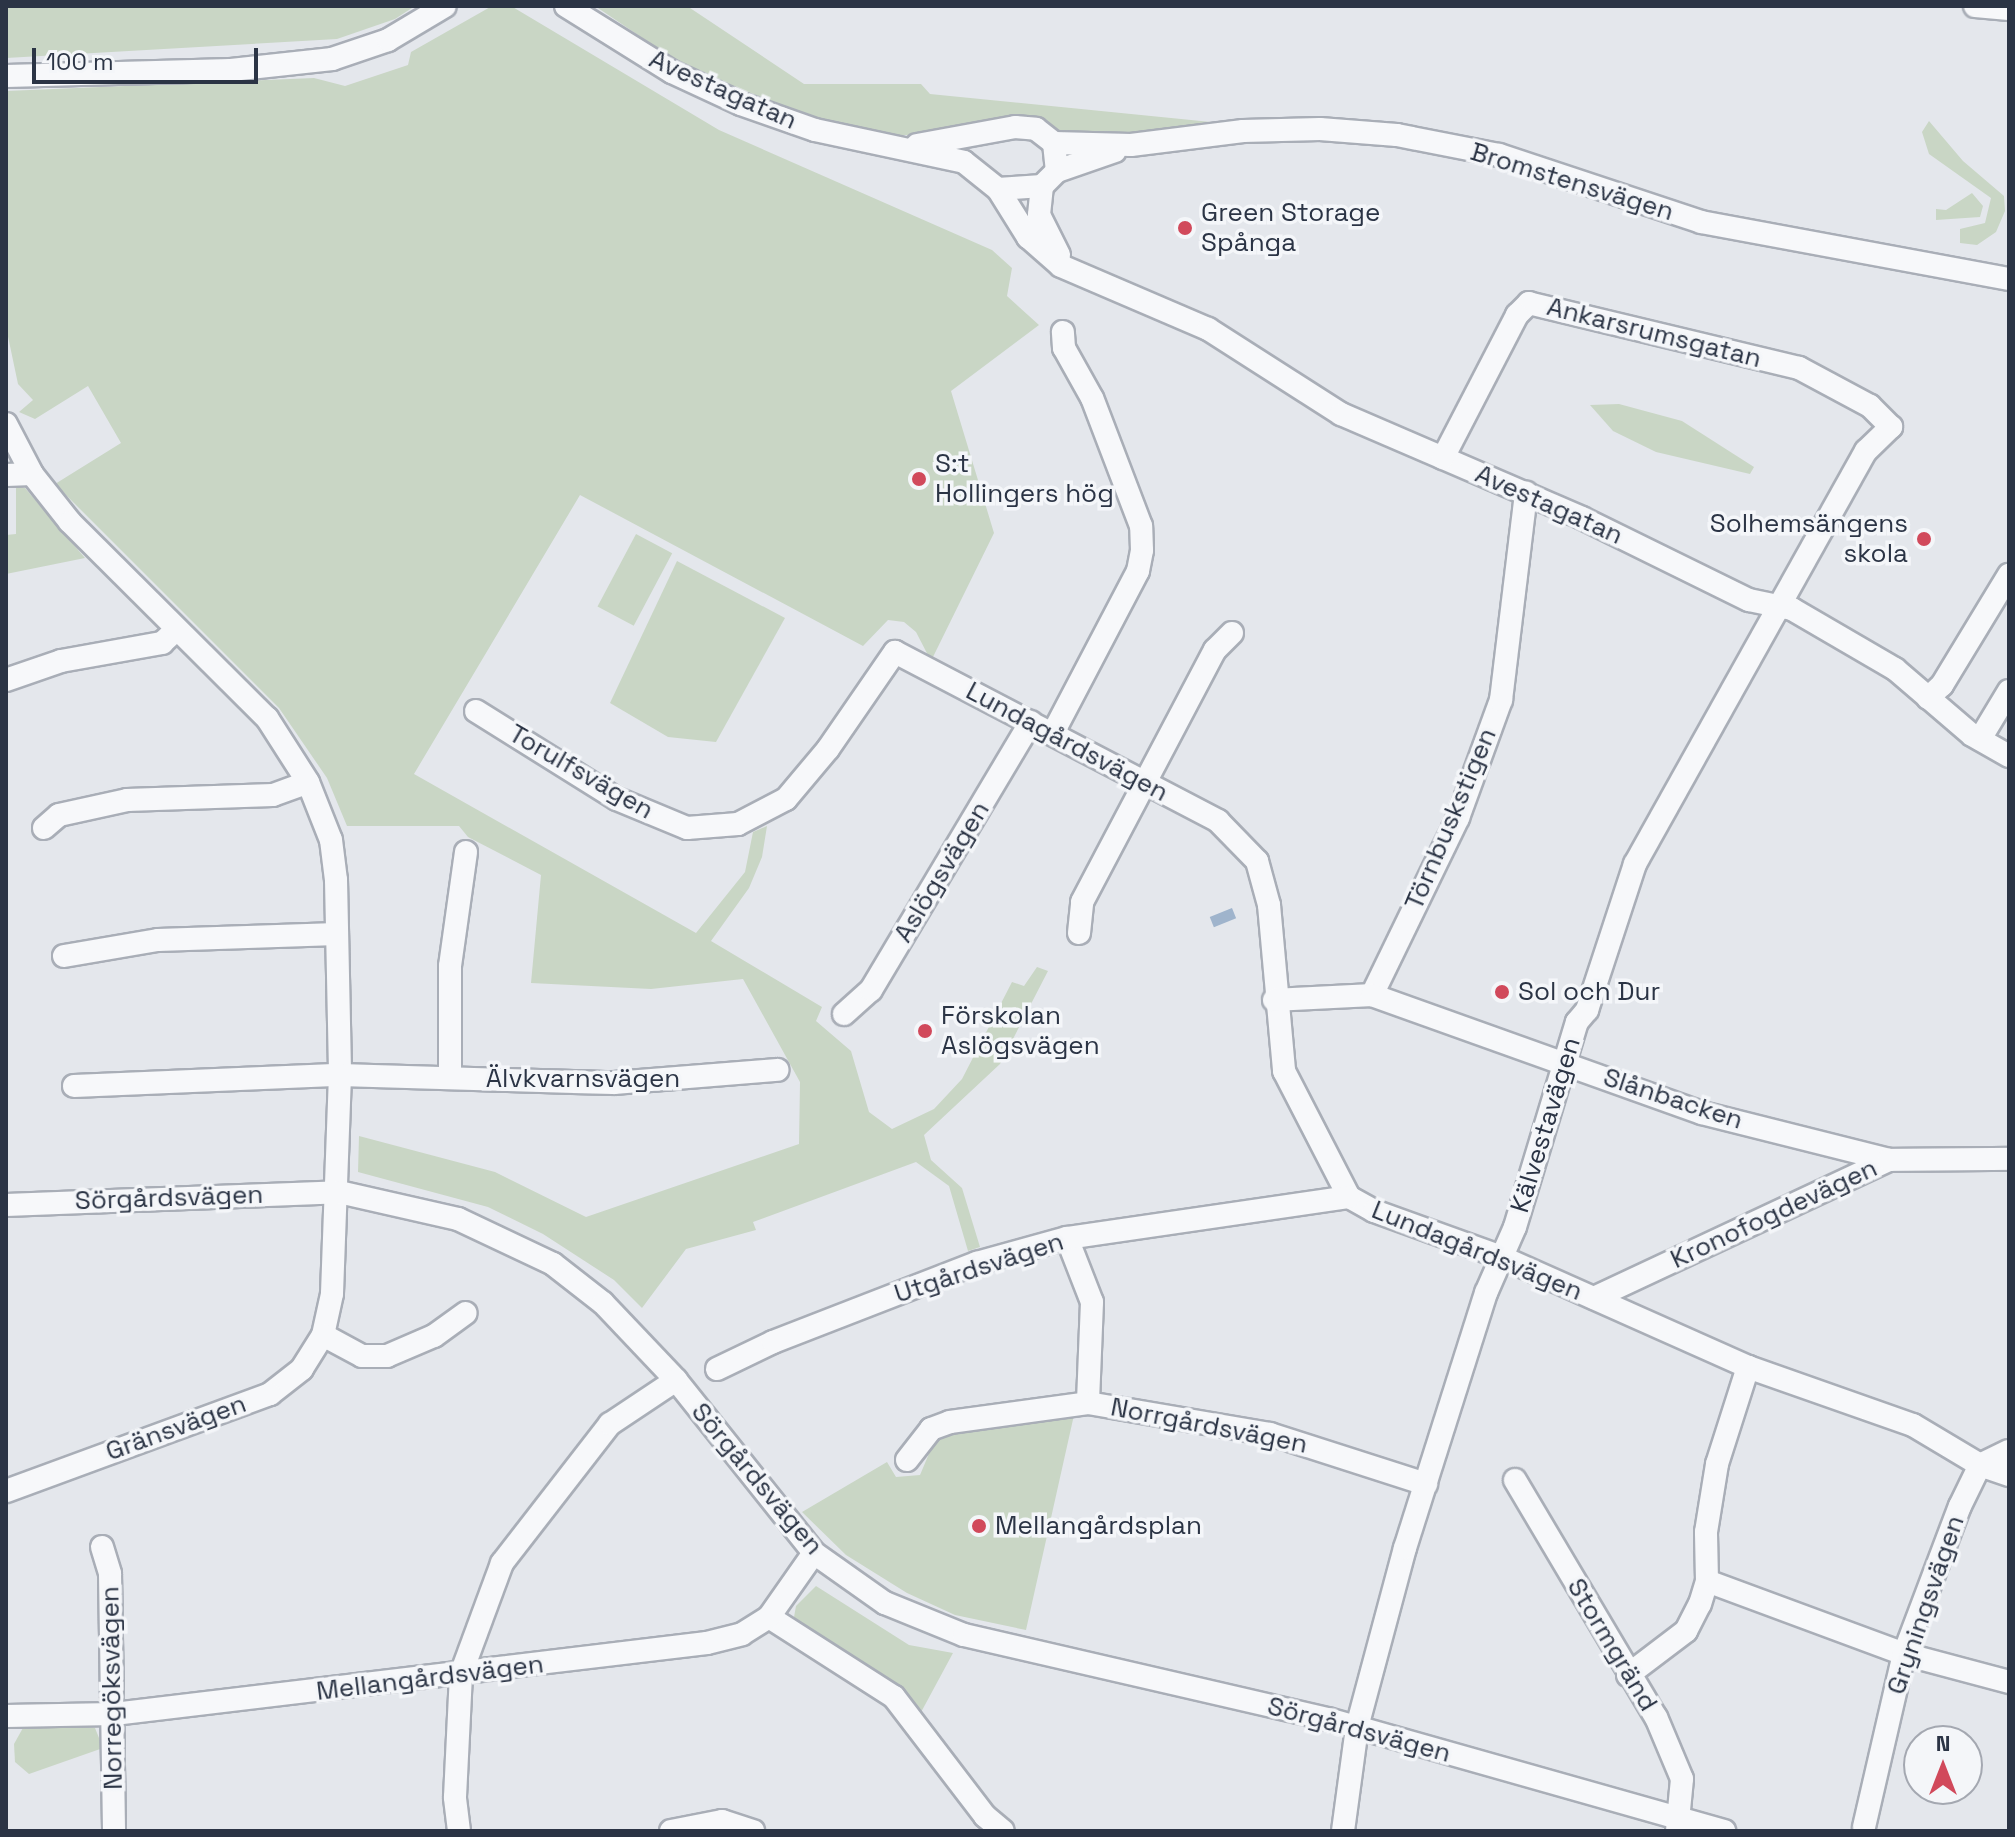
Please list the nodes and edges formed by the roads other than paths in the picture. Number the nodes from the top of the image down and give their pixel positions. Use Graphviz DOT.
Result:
graph roads {
  1 [pos="445,6"];
  2 [pos="566,6"];
  3 [pos="1975,6"];
  4 [pos="2009,9"];
  5 [pos="6,76"];
  6 [pos="992,131"];
  7 [pos="1054,143"];
  8 [pos="1131,145"];
  9 [pos="891,146"];
  10 [pos="982,172"];
  11 [pos="1050,179"];
  12 [pos="998,189"];
  13 [pos="1076,271"];
  14 [pos="2009,279"];
  15 [pos="1063,332"];
  16 [pos="6,424"];
  17 [pos="1891,427"];
  18 [pos="1443,458"];
  19 [pos="32,474"];
  20 [pos="6,475"];
  21 [pos="1526,493"];
  22 [pos="2009,575"];
  23 [pos="1779,605"];
  24 [pos="176,630"];
  25 [pos="1232,633"];
  26 [pos="895,652"];
  27 [pos="6,680"];
  28 [pos="2009,691"];
  29 [pos="1928,698"];
  30 [pos="476,711"];
  31 [pos="1031,722"];
  32 [pos="1053,733"];
  33 [pos="1980,739"];
  34 [pos="2009,756"];
  35 [pos="308,782"];
  36 [pos="1147,784"];
  37 [pos="44,828"];
  38 [pos="466,852"];
  39 [pos="1079,933"];
  40 [pos="337,934"];
  41 [pos="64,956"];
  42 [pos="1372,995"];
  43 [pos="1274,1000"];
  44 [pos="844,1014"];
  45 [pos="1568,1063"];
  46 [pos="777,1070"];
  47 [pos="340,1075"];
  48 [pos="450,1076"];
  49 [pos="74,1086"];
  50 [pos="2009,1159"];
  51 [pos="1889,1160"];
  52 [pos="339,1192"];
  53 [pos="1349,1197"];
  54 [pos="6,1205"];
  55 [pos="1067,1238"];
  56 [pos="1499,1256"];
  57 [pos="1594,1298"];
  58 [pos="466,1313"];
  59 [pos="323,1335"];
  60 [pos="1748,1367"];
  61 [pos="717,1369"];
  62 [pos="676,1380"];
  63 [pos="1088,1403"];
  64 [pos="2009,1451"];
  65 [pos="907,1460"];
  66 [pos="1980,1465"];
  67 [pos="2009,1475"];
  68 [pos="1515,1480"];
  69 [pos="1426,1484"];
  70 [pos="6,1491"];
  71 [pos="102,1547"];
  72 [pos="814,1553"];
  73 [pos="1707,1581"];
  74 [pos="769,1617"];
  75 [pos="1904,1654"];
  76 [pos="461,1674"];
  77 [pos="1628,1675"];
  78 [pos="2009,1682"];
  79 [pos="114,1714"];
  80 [pos="6,1716"];
  81 [pos="1357,1727"];
  82 [pos="1679,1825"];
  83 [pos="1864,1827"];
  84 [pos="114,1831"];
  85 [pos="459,1831"];
  86 [pos="671,1831"];
  87 [pos="753,1831"];
  88 [pos="1003,1831"];
  89 [pos="1343,1831"];
  90 [pos="1724,1831"];
  1 -- 5 [label="street"];
  2 -- 9 [label="street, Avestagatan"];
  3 -- 4 [label="street"];
  6 -- 7 [label="street, Avestagatan"];
  6 -- 9 [label="street, Avestagatan"];
  6 -- 10 [label="street"];
  7 -- 8 [label="street, Bromstensvägen"];
  7 -- 11 [label="street, Avestagatan"];
  8 -- 11 [label="street, Bromstensvägen"];
  8 -- 14 [label="street, Bromstensvägen"];
  9 -- 10 [label="street, Avestagatan"];
  10 -- 12 [label="street, Avestagatan"];
  11 -- 12 [label="street"];
  11 -- 13 [label="street, Avestagatan"];
  12 -- 13 [label="street, Avestagatan"];
  13 -- 18 [label="street, Avestagatan"];
  15 -- 32 [label="street"];
  16 -- 19 [label="street"];
  17 -- 18 [label="street, Ankarsrumsgatan"];
  17 -- 23 [label="street, Kälvestavägen"];
  18 -- 21 [label="street, Avestagatan"];
  19 -- 20 [label="street"];
  19 -- 24 [label="street"];
  21 -- 23 [label="street, Avestagatan"];
  21 -- 42 [label="street, Törnbuskstigen"];
  22 -- 29 [label="street"];
  23 -- 29 [label="street, Avestagatan"];
  23 -- 45 [label="street, Kälvestavägen"];
  24 -- 27 [label="street"];
  24 -- 35 [label="street"];
  25 -- 36 [label="street"];
  26 -- 30 [label="street, Torulfsvägen"];
  26 -- 31 [label="street, Lundagårdsvägen"];
  28 -- 33 [label="street"];
  29 -- 33 [label="street, Avestagatan"];
  31 -- 32 [label="street, Lundagårdsvägen"];
  31 -- 44 [label="street, Aslögsvägen"];
  32 -- 36 [label="street, Lundagårdsvägen"];
  33 -- 34 [label="street, Avestagatan"];
  35 -- 37 [label="street"];
  35 -- 40 [label="street"];
  36 -- 39 [label="street"];
  36 -- 43 [label="street, Lundagårdsvägen"];
  38 -- 48 [label="street"];
  40 -- 41 [label="street"];
  40 -- 47 [label="street"];
  42 -- 43 [label="street, Slånbacken"];
  42 -- 45 [label="street, Slånbacken"];
  43 -- 53 [label="street, Lundagårdsvägen"];
  45 -- 51 [label="street, Slånbacken"];
  45 -- 56 [label="street, Kälvestavägen"];
  46 -- 48 [label="street, Älvkvarnsvägen"];
  47 -- 48 [label="street, Älvkvarnsvägen"];
  47 -- 49 [label="street, Älvkvarnsvägen"];
  47 -- 52 [label="street"];
  50 -- 51 [label="street, Kronofogdevägen"];
  51 -- 57 [label="street, Kronofogdevägen"];
  52 -- 54 [label="street, Sörgårdsvägen"];
  52 -- 59 [label="street, Gränsvägen"];
  52 -- 62 [label="street, Sörgårdsvägen"];
  53 -- 55 [label="street, Utgårdsvägen"];
  53 -- 56 [label="street, Lundagårdsvägen"];
  55 -- 61 [label="street, Utgårdsvägen"];
  55 -- 63 [label="street"];
  56 -- 57 [label="street, Lundagårdsvägen"];
  56 -- 69 [label="street, Kälvestavägen"];
  57 -- 60 [label="street, Lundagårdsvägen"];
  58 -- 59 [label="street"];
  59 -- 70 [label="street, Gränsvägen"];
  60 -- 66 [label="street, Lundagårdsvägen"];
  60 -- 73 [label="street"];
  62 -- 72 [label="street, Sörgårdsvägen"];
  62 -- 76 [label="street"];
  63 -- 65 [label="street, Norrgårdsvägen"];
  63 -- 69 [label="street, Norrgårdsvägen"];
  64 -- 66 [label="street"];
  66 -- 67 [label="street, Lundagårdsvägen"];
  66 -- 75 [label="street, Gryningsvägen"];
  68 -- 77 [label="street, Stormgränd"];
  69 -- 81 [label="street, Kälvestavägen"];
  71 -- 79 [label="street, Norregöksvägen"];
  72 -- 74 [label="street, Mellangårdsvägen"];
  72 -- 81 [label="street, Sörgårdsvägen"];
  73 -- 75 [label="street"];
  73 -- 77 [label="street"];
  74 -- 76 [label="street, Mellangårdsvägen"];
  74 -- 88 [label="street"];
  75 -- 78 [label="street"];
  75 -- 83 [label="street, Gryningsvägen"];
  76 -- 79 [label="street, Mellangårdsvägen"];
  76 -- 85 [label="street"];
  77 -- 82 [label="street, Stormgränd"];
  79 -- 80 [label="street, Mellangårdsvägen"];
  79 -- 84 [label="street, Norregöksvägen"];
  81 -- 82 [label="street, Sörgårdsvägen"];
  81 -- 89 [label="street, Kälvestavägen"];
  82 -- 90 [label="street, Sörgårdsvägen"];
  86 -- 87 [label="street"];
}
